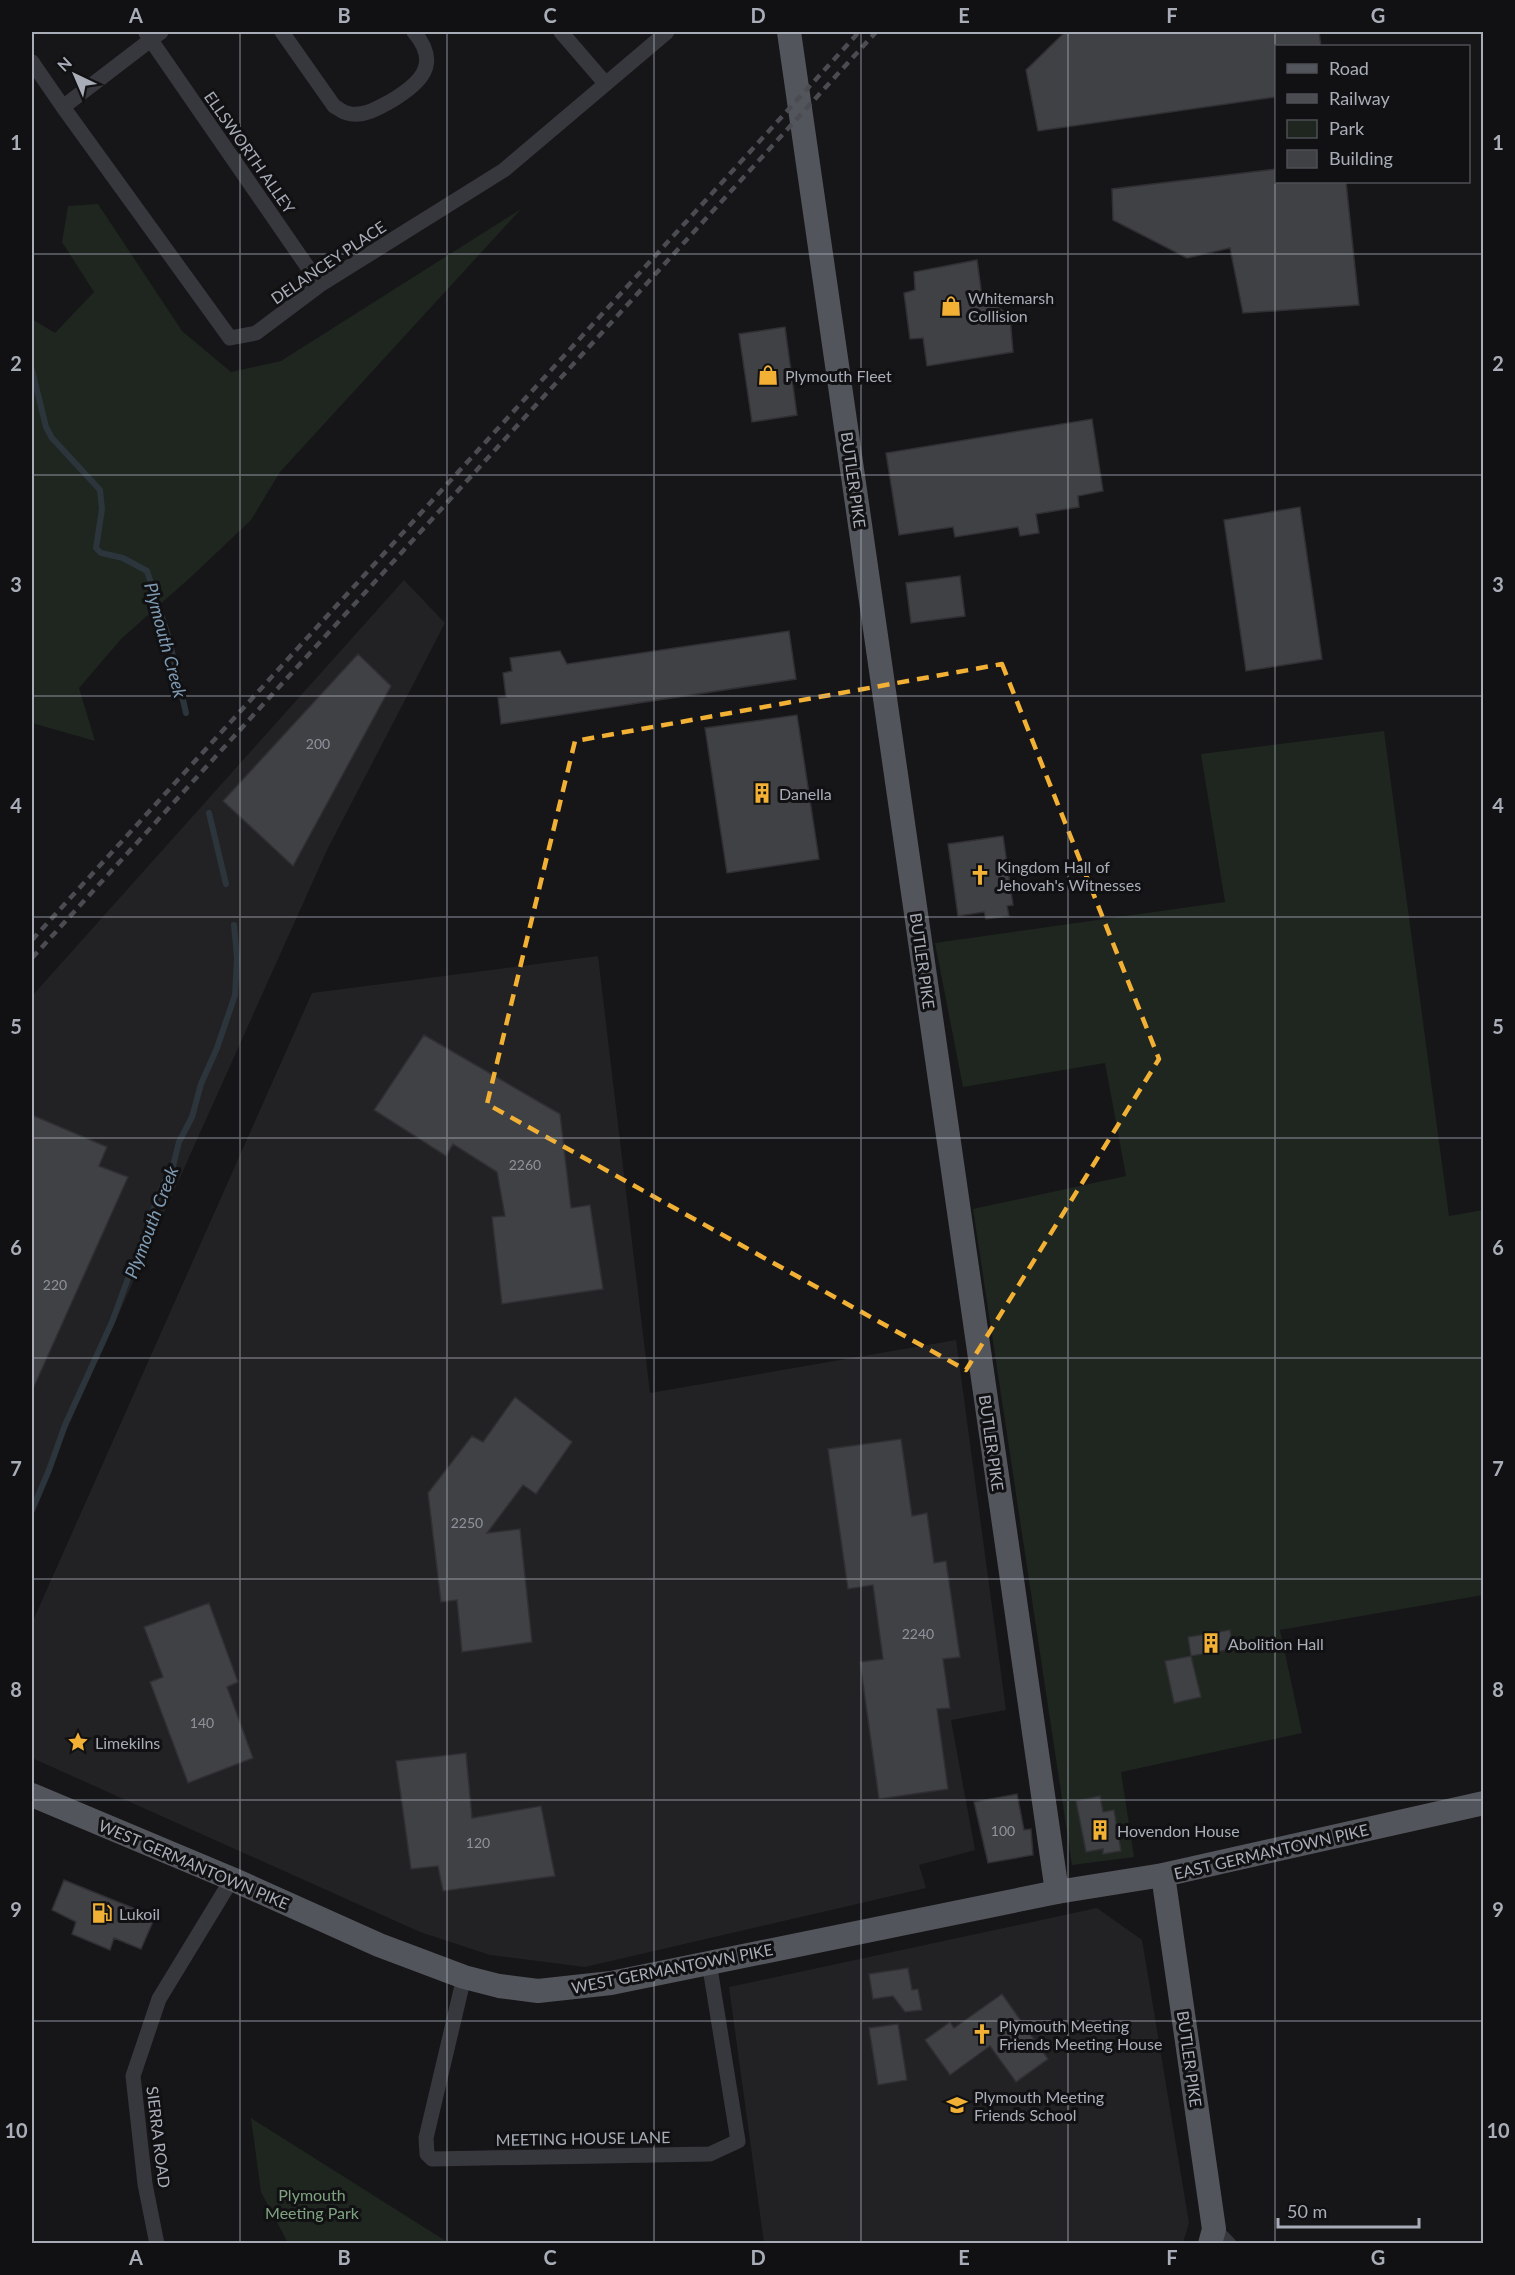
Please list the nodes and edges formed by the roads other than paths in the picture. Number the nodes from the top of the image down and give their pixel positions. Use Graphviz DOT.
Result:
graph roads {
  1 [pos="282,32"];
  2 [pos="414,32"];
  3 [pos="561,32"];
  4 [pos="667,32"];
  5 [pos="789,32"];
  6 [pos="152,34"];
  7 [pos="32,63"];
  8 [pos="605,82"];
  9 [pos="63,108"];
  10 [pos="320,285"];
  11 [pos="32,1795"];
  12 [pos="1484,1803"];
  13 [pos="1163,1875"];
  14 [pos="232,1879"];
  15 [pos="1057,1892"];
  16 [pos="709,1962"];
  17 [pos="464,1977"];
  18 [pos="1218,2239"];
  19 [pos="157,2244"];
  1 -- 2 [label="street"];
  3 -- 8 [label="street"];
  4 -- 8 [label="street, DELANCEY PLACE"];
  5 -- 15 [label="main road, BUTLER PIKE"];
  6 -- 9 [label="street"];
  6 -- 10 [label="street, ELLSWORTH ALLEY"];
  7 -- 9 [label="street, DELANCEY PLACE"];
  8 -- 10 [label="street, DELANCEY PLACE"];
  9 -- 10 [label="street, DELANCEY PLACE"];
  11 -- 14 [label="main road, WEST GERMANTOWN PIKE"];
  12 -- 13 [label="main road, EAST GERMANTOWN PIKE"];
  13 -- 15 [label="main road, EAST GERMANTOWN PIKE"];
  13 -- 18 [label="main road, BUTLER PIKE"];
  14 -- 17 [label="main road, WEST GERMANTOWN PIKE"];
  14 -- 19 [label="street, SIERRA ROAD"];
  15 -- 16 [label="main road, WEST GERMANTOWN PIKE"];
  16 -- 17 [label="main road, WEST GERMANTOWN PIKE"];
  16 -- 17 [label="street, MEETING HOUSE LANE"];
}
